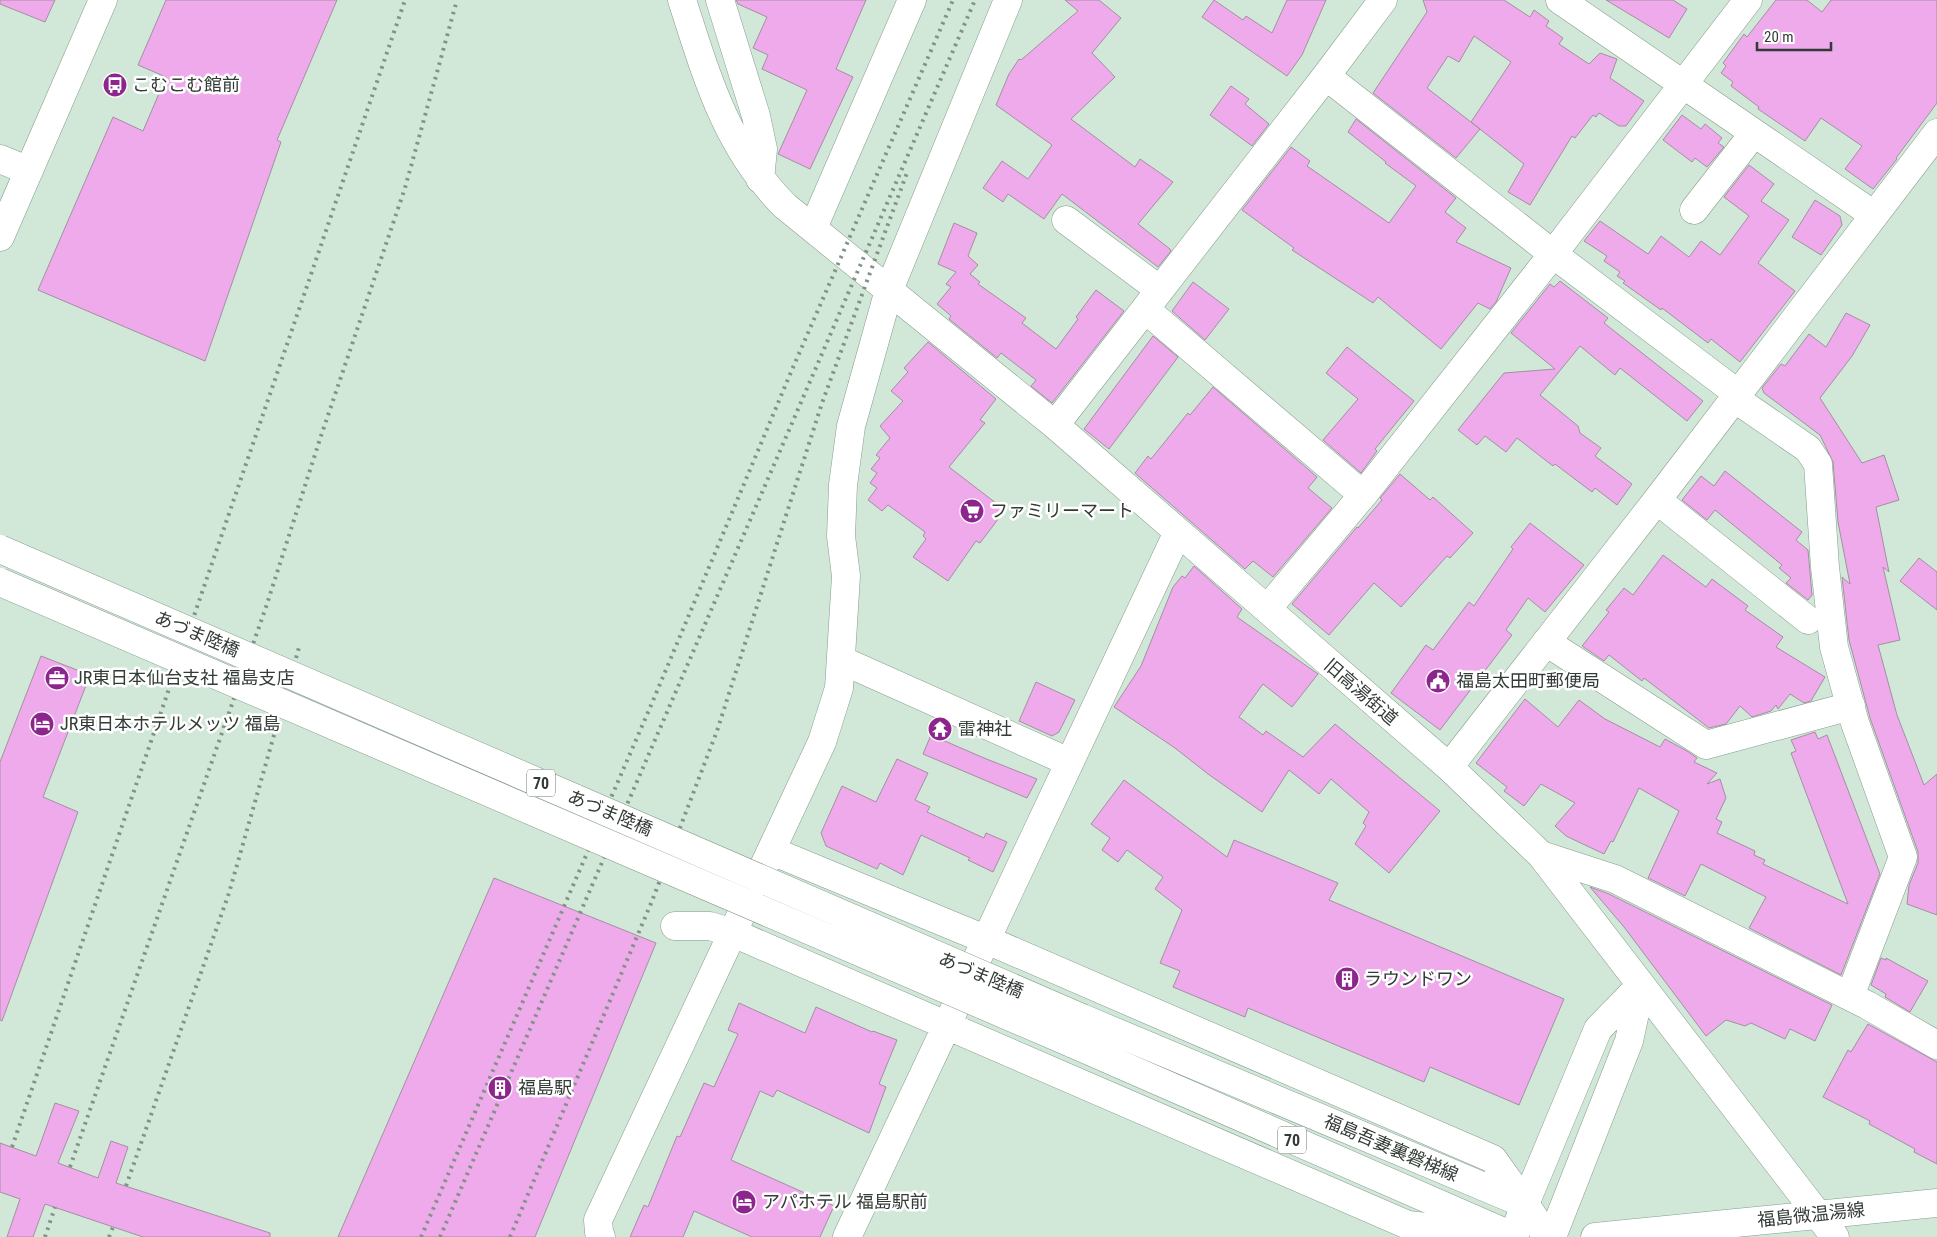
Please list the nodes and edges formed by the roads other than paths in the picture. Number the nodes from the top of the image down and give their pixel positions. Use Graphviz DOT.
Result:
graph roads {
  1 [pos="103,0"];
  2 [pos="682,0"];
  3 [pos="720,0"];
  4 [pos="912,0"];
  5 [pos="1008,0"];
  6 [pos="1382,0"];
  7 [pos="1560,0"];
  8 [pos="1748,0"];
  9 [pos="1326,76"];
  10 [pos="1684,85"];
  11 [pos="1754,133"];
  12 [pos="1937,133"];
  13 [pos="0,159"];
  14 [pos="29,171"];
  15 [pos="760,179"];
  16 [pos="1694,210"];
  17 [pos="1874,215"];
  18 [pos="1066,220"];
  19 [pos="813,228"];
  20 [pos="0,237"];
  21 [pos="1553,254"];
  22 [pos="889,290"];
  23 [pos="1152,300"];
  24 [pos="1736,395"];
  25 [pos="1055,425"];
  26 [pos="1363,495"];
  27 [pos="1657,500"];
  28 [pos="1178,532"];
  29 [pos="0,548"];
  30 [pos="0,582"];
  31 [pos="1267,609"];
  32 [pos="1808,620"];
  33 [pos="1546,642"];
  34 [pos="841,660"];
  35 [pos="1850,706"];
  36 [pos="1070,762"];
  37 [pos="1449,767"];
  38 [pos="772,851"];
  39 [pos="1540,855"];
  40 [pos="675,926"];
  41 [pos="733,933"];
  42 [pos="987,940"];
  43 [pos="1641,985"];
  44 [pos="1850,996"];
  45 [pos="1082,1018"];
  46 [pos="946,1026"];
  47 [pos="1070,1043"];
  48 [pos="1937,1045"];
  49 [pos="1937,1203"];
  50 [pos="1525,1204"];
  51 [pos="1817,1215"];
  52 [pos="602,1237"];
  53 [pos="847,1237"];
  54 [pos="1514,1237"];
  55 [pos="1547,1237"];
  56 [pos="1552,1237"];
  57 [pos="1595,1237"];
  58 [pos="1835,1237"];
  1 -- 14 [label="street"];
  2 -- 15 [label="street, 旧高湯街道"];
  3 -- 15 [label="street"];
  4 -- 19 [label="street"];
  5 -- 22 [label="street"];
  6 -- 9 [label="street"];
  7 -- 10 [label="street"];
  8 -- 10 [label="street"];
  9 -- 21 [label="street"];
  9 -- 23 [label="street"];
  10 -- 11 [label="street"];
  10 -- 21 [label="street"];
  11 -- 16 [label="street"];
  11 -- 17 [label="street"];
  12 -- 17 [label="street"];
  13 -- 14 [label="street"];
  14 -- 20 [label="street"];
  15 -- 19 [label="street, 旧高湯街道"];
  17 -- 24 [label="street"];
  18 -- 23 [label="street"];
  19 -- 22 [label="street, 旧高湯街道"];
  21 -- 24 [label="street"];
  21 -- 26 [label="street"];
  22 -- 25 [label="street, 旧高湯街道"];
  22 -- 34 [label="street"];
  23 -- 25 [label="street"];
  23 -- 26 [label="street"];
  24 -- 27 [label="street"];
  24 -- 35 [label="street"];
  25 -- 28 [label="street, 旧高湯街道"];
  26 -- 31 [label="street"];
  27 -- 32 [label="street"];
  27 -- 33 [label="street"];
  28 -- 31 [label="street, 旧高湯街道"];
  28 -- 36 [label="street"];
  29 -- 45 [label="street, あづま陸橋 / 70, bridge"];
  30 -- 47 [label="street, あづま陸橋 / 70, bridge"];
  31 -- 37 [label="street, 旧高湯街道"];
  33 -- 35 [label="street"];
  33 -- 37 [label="street"];
  34 -- 36 [label="street"];
  34 -- 38 [label="street"];
  35 -- 44 [label="street"];
  36 -- 42 [label="street"];
  37 -- 39 [label="street, 旧高湯街道"];
  38 -- 41 [label="street"];
  38 -- 42 [label="street"];
  39 -- 43 [label="street, 旧高湯街道"];
  39 -- 44 [label="street"];
  40 -- 41 [label="street"];
  41 -- 46 [label="street"];
  41 -- 52 [label="street"];
  42 -- 46 [label="street"];
  42 -- 50 [label="street"];
  43 -- 50 [label="street"];
  43 -- 51 [label="street, 旧高湯街道"];
  43 -- 56 [label="street"];
  44 -- 48 [label="street"];
  45 -- 50 [label="street, 福島吾妻裏磐梯線 / 70"];
  46 -- 53 [label="street"];
  46 -- 54 [label="street"];
  47 -- 54 [label="street, 福島吾妻裏磐梯線 / 70"];
  49 -- 51 [label="street, 福島微温湯線"];
  50 -- 54 [label="street"];
  50 -- 55 [label="street"];
  51 -- 57 [label="street, 福島微温湯線"];
  51 -- 58 [label="street, 旧高湯街道"];
}
